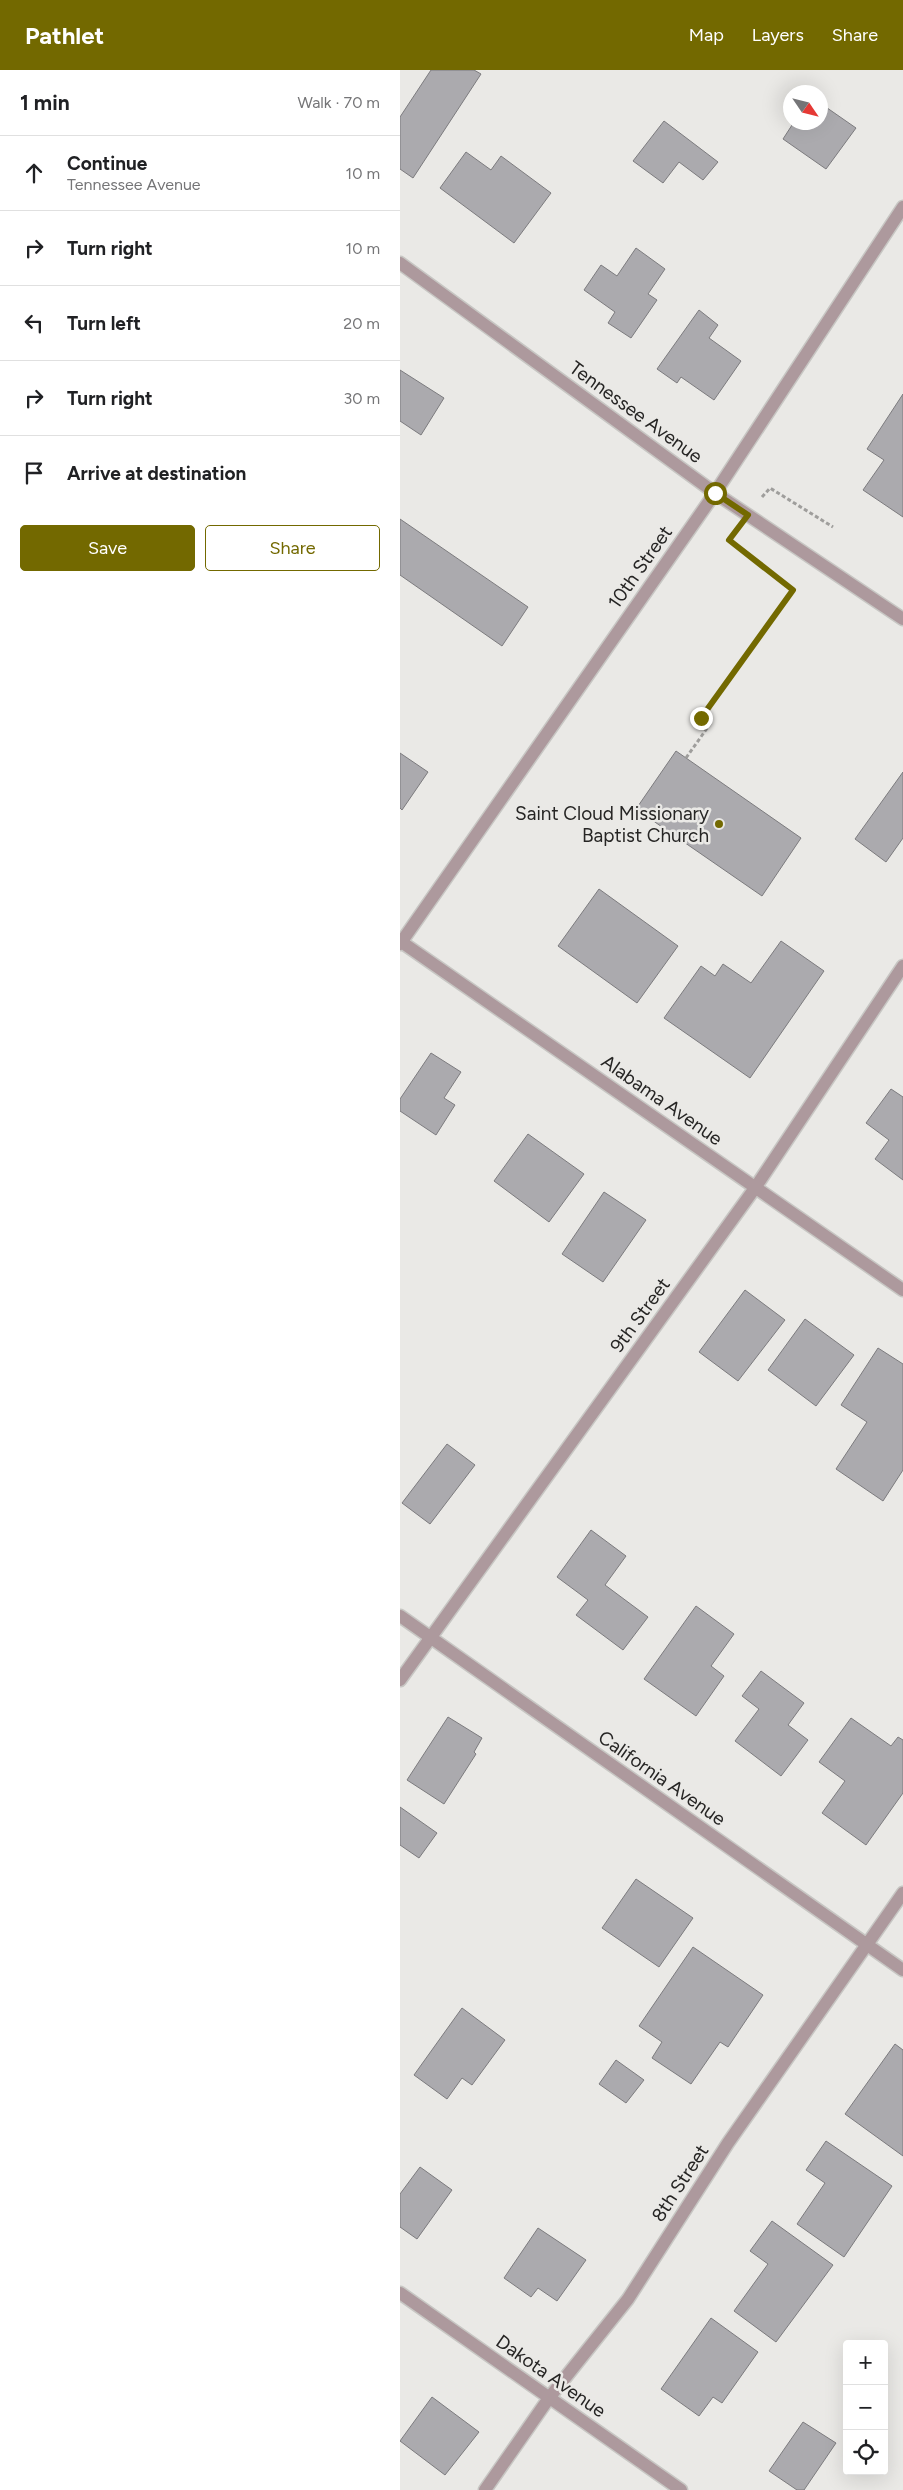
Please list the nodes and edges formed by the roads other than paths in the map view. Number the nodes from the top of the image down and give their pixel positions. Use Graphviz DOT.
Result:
graph roads {
  1 [pos="903,207"];
  2 [pos="400,263"];
  3 [pos="715,493"];
  4 [pos="903,619"];
  5 [pos="400,942"];
  6 [pos="903,966"];
  7 [pos="754,1188"];
  8 [pos="903,1290"];
  9 [pos="400,1616"];
  10 [pos="430,1638"];
  11 [pos="400,1680"];
  12 [pos="903,1893"];
  13 [pos="866,1945"];
  14 [pos="903,1970"];
  15 [pos="400,2293"];
  16 [pos="549,2398"];
  17 [pos="485,2490"];
  18 [pos="681,2490"];
  1 -- 3 [label="street, 10th Street"];
  2 -- 3 [label="street, Tennessee Avenue"];
  3 -- 4 [label="street, Tennessee Avenue"];
  3 -- 5 [label="street, 10th Street"];
  5 -- 7 [label="street, Alabama Avenue"];
  6 -- 7 [label="street, 9th Street"];
  7 -- 8 [label="street, Alabama Avenue"];
  7 -- 10 [label="street, 9th Street"];
  9 -- 10 [label="street, California Avenue"];
  10 -- 11 [label="street, 9th Street"];
  10 -- 13 [label="street, California Avenue"];
  12 -- 13 [label="street, 8th Street"];
  13 -- 14 [label="street, California Avenue"];
  13 -- 16 [label="street, 8th Street"];
  15 -- 16 [label="street, Dakota Avenue"];
  16 -- 17 [label="street, 8th Street"];
  16 -- 18 [label="street, Dakota Avenue"];
}
